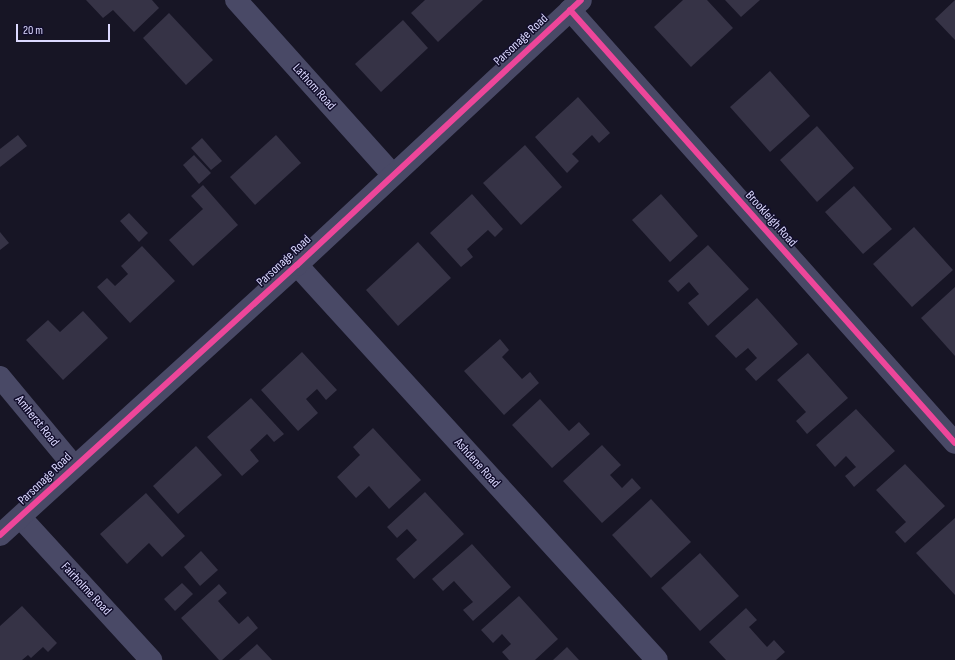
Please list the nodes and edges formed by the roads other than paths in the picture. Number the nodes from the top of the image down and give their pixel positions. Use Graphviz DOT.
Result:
graph roads {
  1 [pos="236,0"];
  2 [pos="575,5"];
  3 [pos="392,174"];
  4 [pos="297,265"];
  5 [pos="0,377"];
  6 [pos="955,443"];
  7 [pos="74,466"];
  8 [pos="21,518"];
  9 [pos="0,535"];
  10 [pos="151,660"];
  11 [pos="657,660"];
  1 -- 3 [label="street, Lathom Road"];
  2 -- 3 [label="street, Parsonage Road"];
  2 -- 6 [label="street, Brookleigh Road"];
  3 -- 4 [label="street, Parsonage Road"];
  4 -- 7 [label="street, Parsonage Road"];
  4 -- 11 [label="street, Ashdene Road"];
  5 -- 7 [label="street, Amherst Road"];
  7 -- 8 [label="street, Parsonage Road"];
  8 -- 9 [label="street, Parsonage Road"];
  8 -- 10 [label="street, Fairholme Road"];
}
